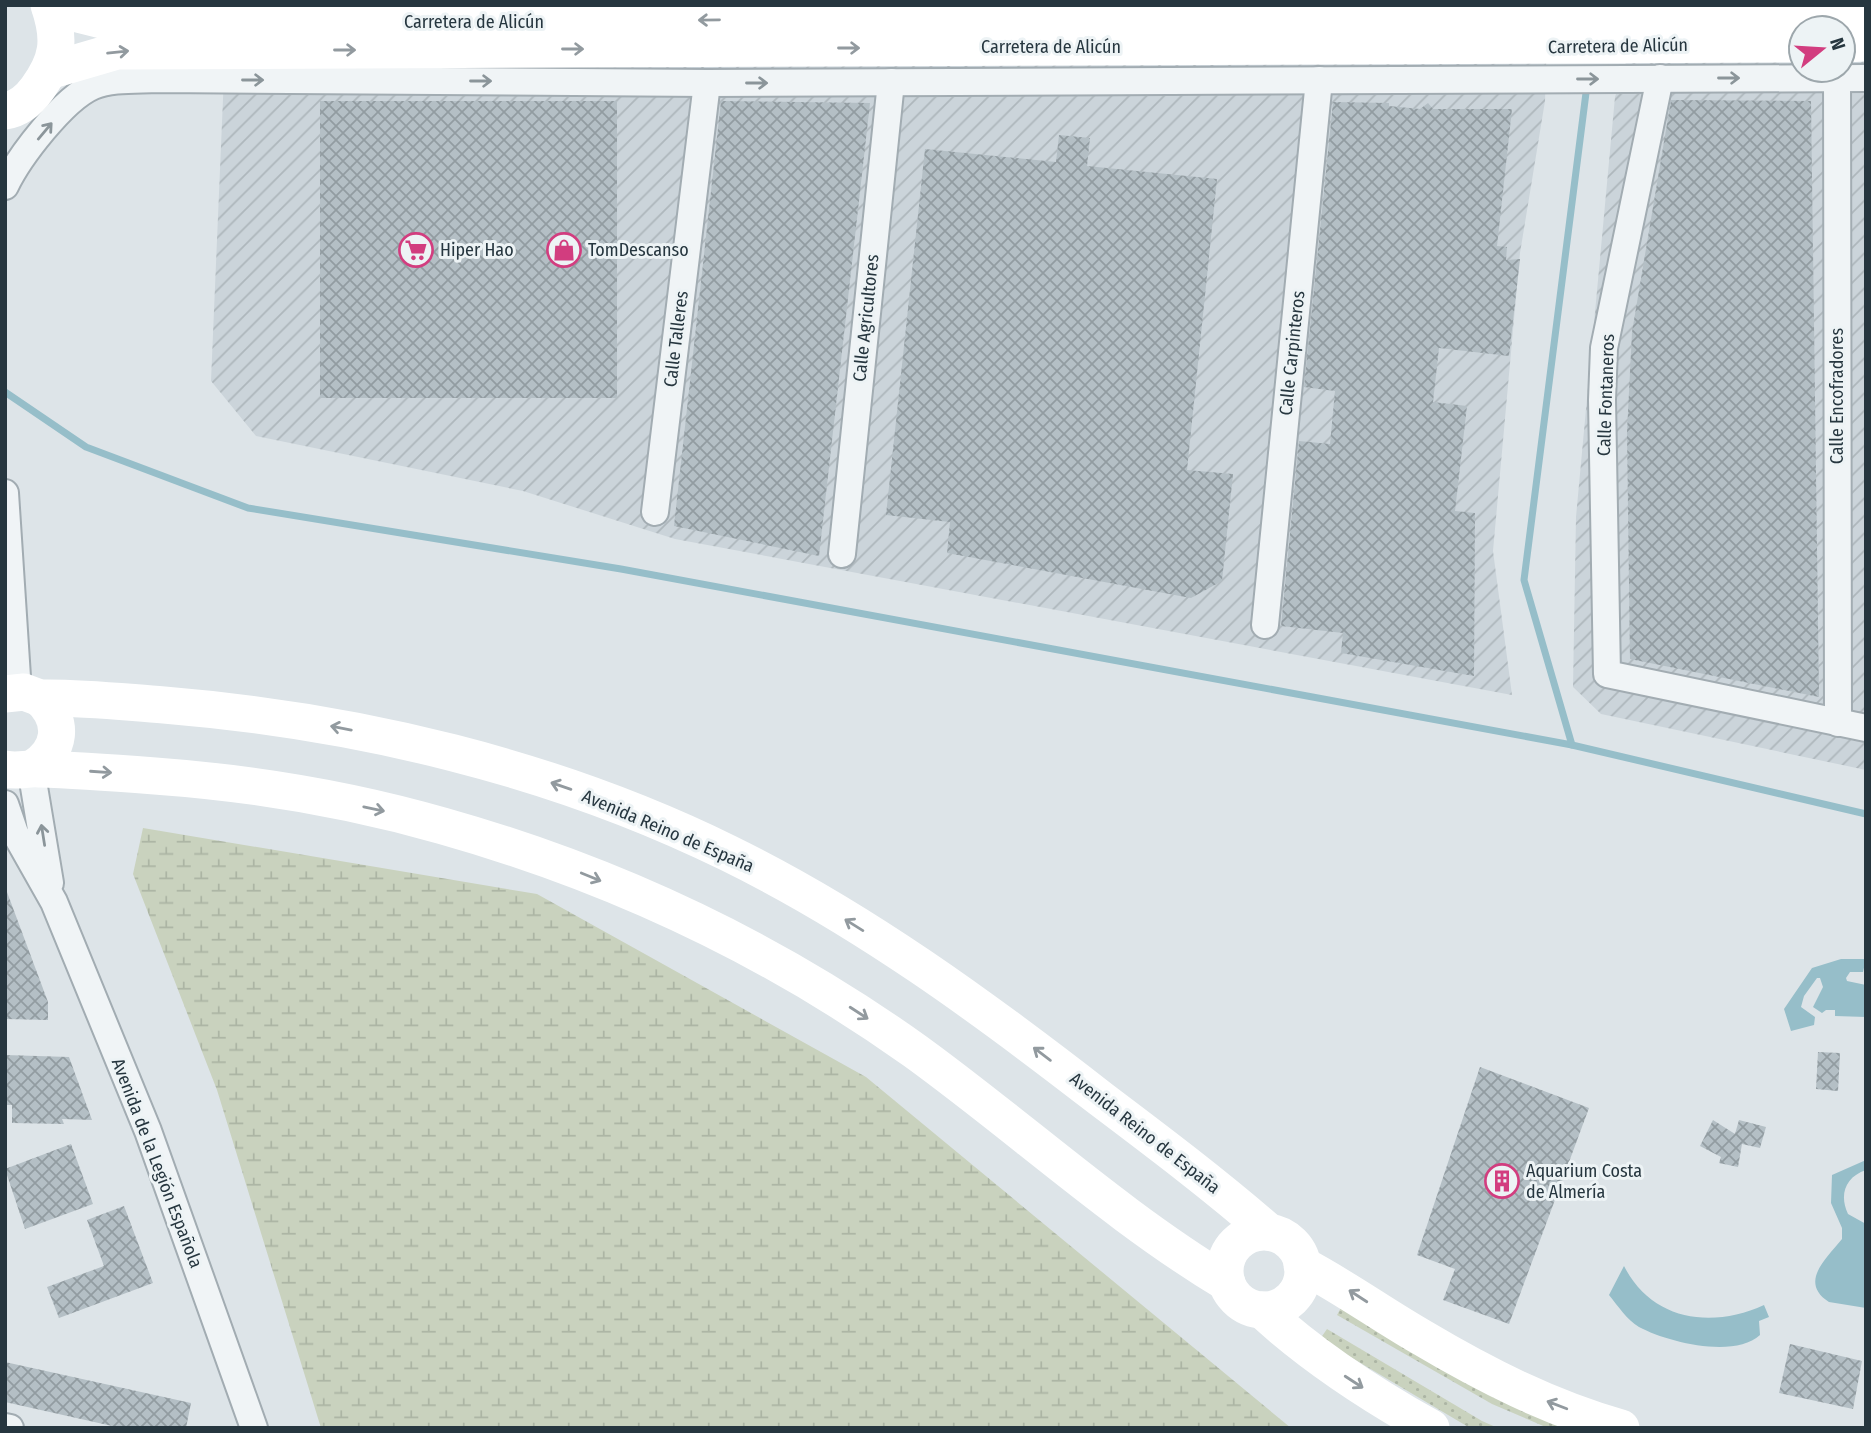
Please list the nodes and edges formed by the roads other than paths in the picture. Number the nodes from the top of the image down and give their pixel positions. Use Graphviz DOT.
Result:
graph roads {
  1 [pos="1461,5"];
  2 [pos="49,6"];
  3 [pos="1749,10"];
  4 [pos="1866,14"];
  5 [pos="1421,17"];
  6 [pos="1563,31"];
  7 [pos="1787,44"];
  8 [pos="1632,47"];
  9 [pos="1787,68"];
  10 [pos="52,70"];
  11 [pos="1660,78"];
  12 [pos="1319,80"];
  13 [pos="891,82"];
  14 [pos="707,83"];
  15 [pos="1839,84"];
  16 [pos="8,116"];
  17 [pos="5,186"];
  18 [pos="5,494"];
  19 [pos="655,512"];
  20 [pos="842,554"];
  21 [pos="1265,625"];
  22 [pos="21,695"];
  23 [pos="1838,723"];
  24 [pos="1866,728"];
  25 [pos="23,769"];
  26 [pos="5,804"];
  27 [pos="54,902"];
  28 [pos="1269,1232"];
  29 [pos="1303,1265"];
  30 [pos="1227,1283"];
  31 [pos="1262,1310"];
  32 [pos="254,1428"];
  33 [pos="1431,1428"];
  34 [pos="1621,1428"];
  1 -- 5 [label="street"];
  5 -- 2 [label="main road, Carretera de Alicún, one-way"];
  2 -- 10 [label="main road"];
  3 -- 4 [label="main road, Carretera de Alicún"];
  3 -- 8 [label="main road, Carretera de Alicún"];
  5 -- 6 [label="main road, Carretera de Alicún"];
  6 -- 8 [label="main road, Carretera de Alicún"];
  10 -- 6 [label="main road, Carretera de Alicún, one-way"];
  7 -- 8 [label="main road, Carretera de Alicún"];
  8 -- 11 [label="street"];
  12 -- 8 [label="street, one-way"];
  11 -- 9 [label="street, one-way"];
  10 -- 16 [label="main road"];
  11 -- 23 [label="street, Calle Fontaneros"];
  12 -- 13 [label="street"];
  12 -- 21 [label="street, Calle Carpinteros"];
  14 -- 13 [label="street, one-way"];
  13 -- 20 [label="street, Calle Agricultores"];
  17 -- 14 [label="street, one-way"];
  14 -- 19 [label="street, Calle Talleres"];
  15 -- 23 [label="street, Calle Encofradores"];
  18 -- 22 [label="street"];
  22 -- 25 [label="main road"];
  28 -- 22 [label="main road, Avenida Reino de España, one-way"];
  23 -- 24 [label="street"];
  27 -- 25 [label="street, Avenida de la Legión Española, one-way"];
  25 -- 30 [label="main road, one-way"];
  26 -- 27 [label="street, Avenida de la Legión Española"];
  27 -- 32 [label="street, Avenida de la Legión Española"];
  28 -- 29 [label="main road"];
  28 -- 30 [label="main road"];
  29 -- 31 [label="main road"];
  34 -- 29 [label="main road, one-way"];
  30 -- 31 [label="main road"];
  31 -- 33 [label="main road, one-way"];
}
